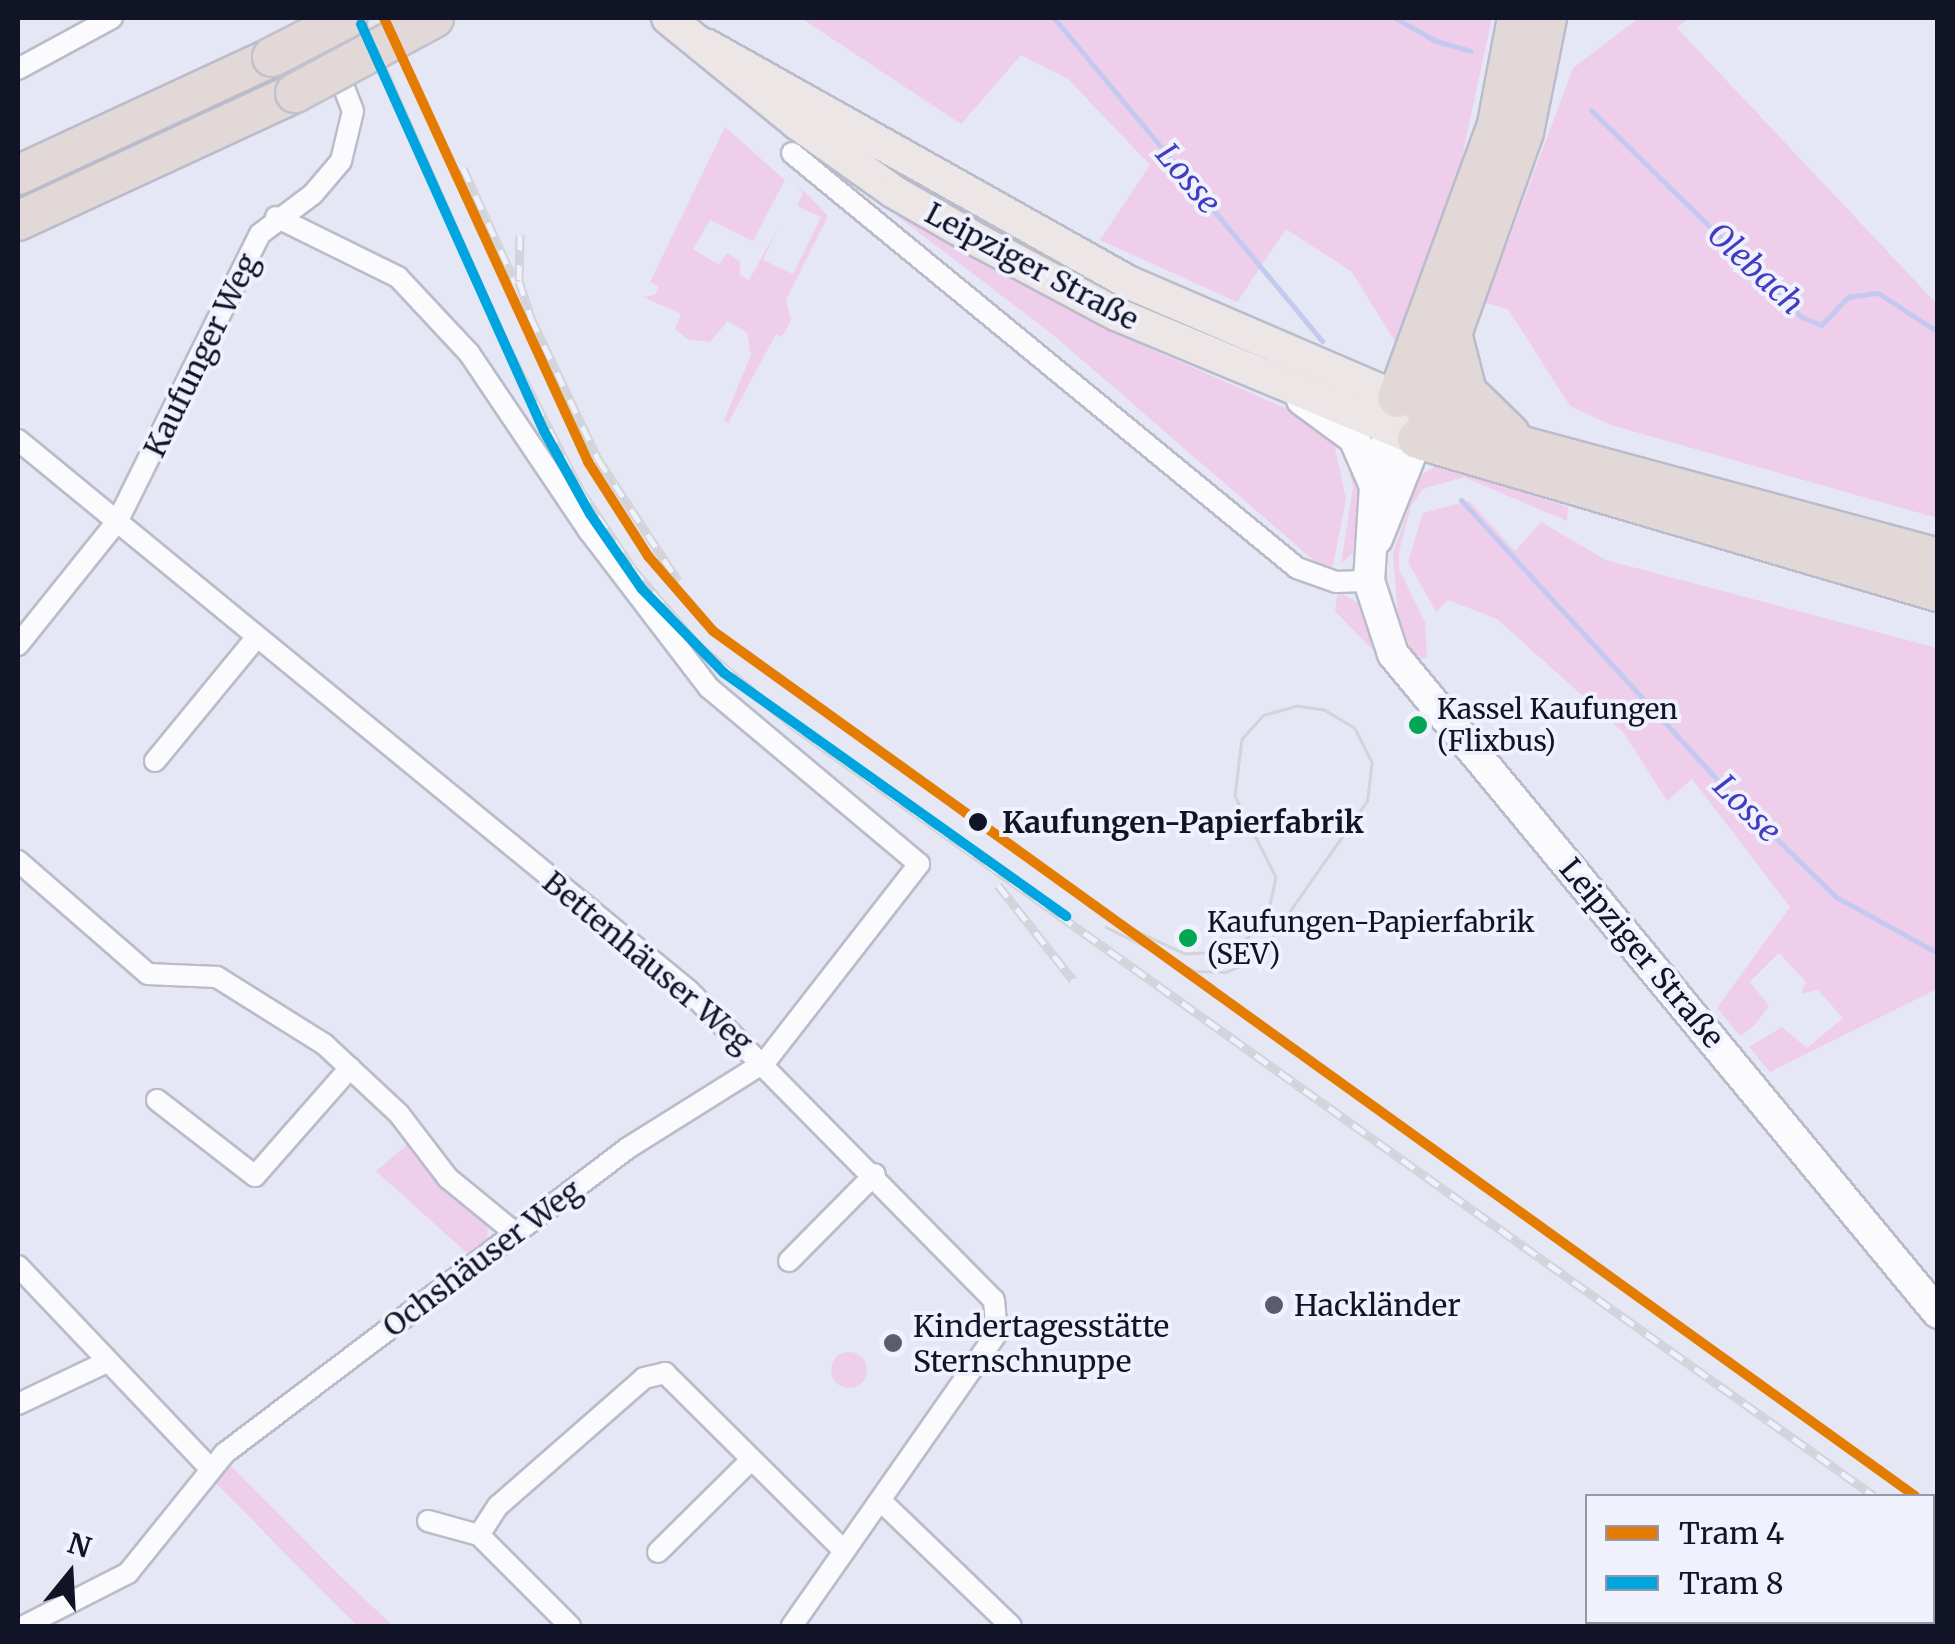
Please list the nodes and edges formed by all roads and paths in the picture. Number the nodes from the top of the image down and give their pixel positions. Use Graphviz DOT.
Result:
graph roads {
  1 [pos="316,18"];
  2 [pos="348,18"];
  3 [pos="434,18"];
  4 [pos="668,18"];
  5 [pos="1517,18"];
  6 [pos="1547,18"];
  7 [pos="106,19"];
  8 [pos="707,46"];
  9 [pos="18,70"];
  10 [pos="792,153"];
  11 [pos="18,175"];
  12 [pos="276,217"];
  13 [pos="18,221"];
  14 [pos="1453,337"];
  15 [pos="1283,387"];
  16 [pos="1407,419"];
  17 [pos="18,440"];
  18 [pos="1523,446"];
  19 [pos="1375,486"];
  20 [pos="118,520"];
  21 [pos="1938,558"];
  22 [pos="1370,566"];
  23 [pos="1938,592"];
  24 [pos="256,638"];
  25 [pos="18,646"];
  26 [pos="155,760"];
  27 [pos="18,861"];
  28 [pos="765,1062"];
  29 [pos="350,1068"];
  30 [pos="157,1100"];
  31 [pos="875,1174"];
  32 [pos="514,1232"];
  33 [pos="789,1261"];
  34 [pos="18,1266"];
  35 [pos="1938,1314"];
  36 [pos="107,1362"];
  37 [pos="18,1404"];
  38 [pos="750,1461"];
  39 [pos="210,1468"];
  40 [pos="881,1500"];
  41 [pos="428,1520"];
  42 [pos="479,1535"];
  43 [pos="843,1550"];
  44 [pos="658,1552"];
  45 [pos="24,1626"];
  46 [pos="570,1626"];
  47 [pos="792,1626"];
  48 [pos="1011,1626"];
  1 -- 12 [label="street, Kaufunger Weg"];
  2 -- 11 [label="highway, bridge"];
  3 -- 13 [label="highway, bridge"];
  4 -- 8 [label="main road, Leipziger Straße"];
  5 -- 16 [label="highway"];
  6 -- 14 [label="highway"];
  7 -- 9 [label="street"];
  8 -- 15 [label="main road, Leipziger Straße"];
  8 -- 16 [label="main road, Leipziger Straße"];
  10 -- 22 [label="street, Leipziger Straße"];
  12 -- 20 [label="street, Kaufunger Weg"];
  12 -- 28 [label="street, Ochshäuser Weg"];
  14 -- 16 [label="highway"];
  14 -- 18 [label="highway"];
  15 -- 16 [label="main road, Leipziger Straße"];
  15 -- 19 [label="street"];
  16 -- 18 [label="highway"];
  16 -- 19 [label="street, Leipziger Straße"];
  16 -- 22 [label="street"];
  16 -- 23 [label="highway"];
  17 -- 20 [label="street, Bettenhäuser Weg"];
  18 -- 21 [label="highway"];
  19 -- 22 [label="street, Leipziger Straße"];
  20 -- 24 [label="street, Bettenhäuser Weg"];
  20 -- 25 [label="street, Kaufunger Weg"];
  22 -- 35 [label="street, Leipziger Straße"];
  24 -- 26 [label="street"];
  24 -- 28 [label="street, Bettenhäuser Weg"];
  27 -- 29 [label="street"];
  28 -- 31 [label="street, Bettenhäuser Weg"];
  28 -- 32 [label="street, Ochshäuser Weg"];
  29 -- 30 [label="street"];
  29 -- 32 [label="street"];
  31 -- 33 [label="street"];
  31 -- 40 [label="street, Bettenhäuser Weg"];
  32 -- 39 [label="street, Ochshäuser Weg"];
  34 -- 36 [label="street"];
  36 -- 37 [label="street"];
  36 -- 39 [label="street"];
  38 -- 42 [label="street"];
  38 -- 43 [label="street"];
  38 -- 44 [label="street"];
  39 -- 45 [label="street"];
  40 -- 43 [label="street"];
  40 -- 48 [label="street"];
  41 -- 42 [label="street"];
  42 -- 46 [label="street"];
  43 -- 47 [label="street"];
}
